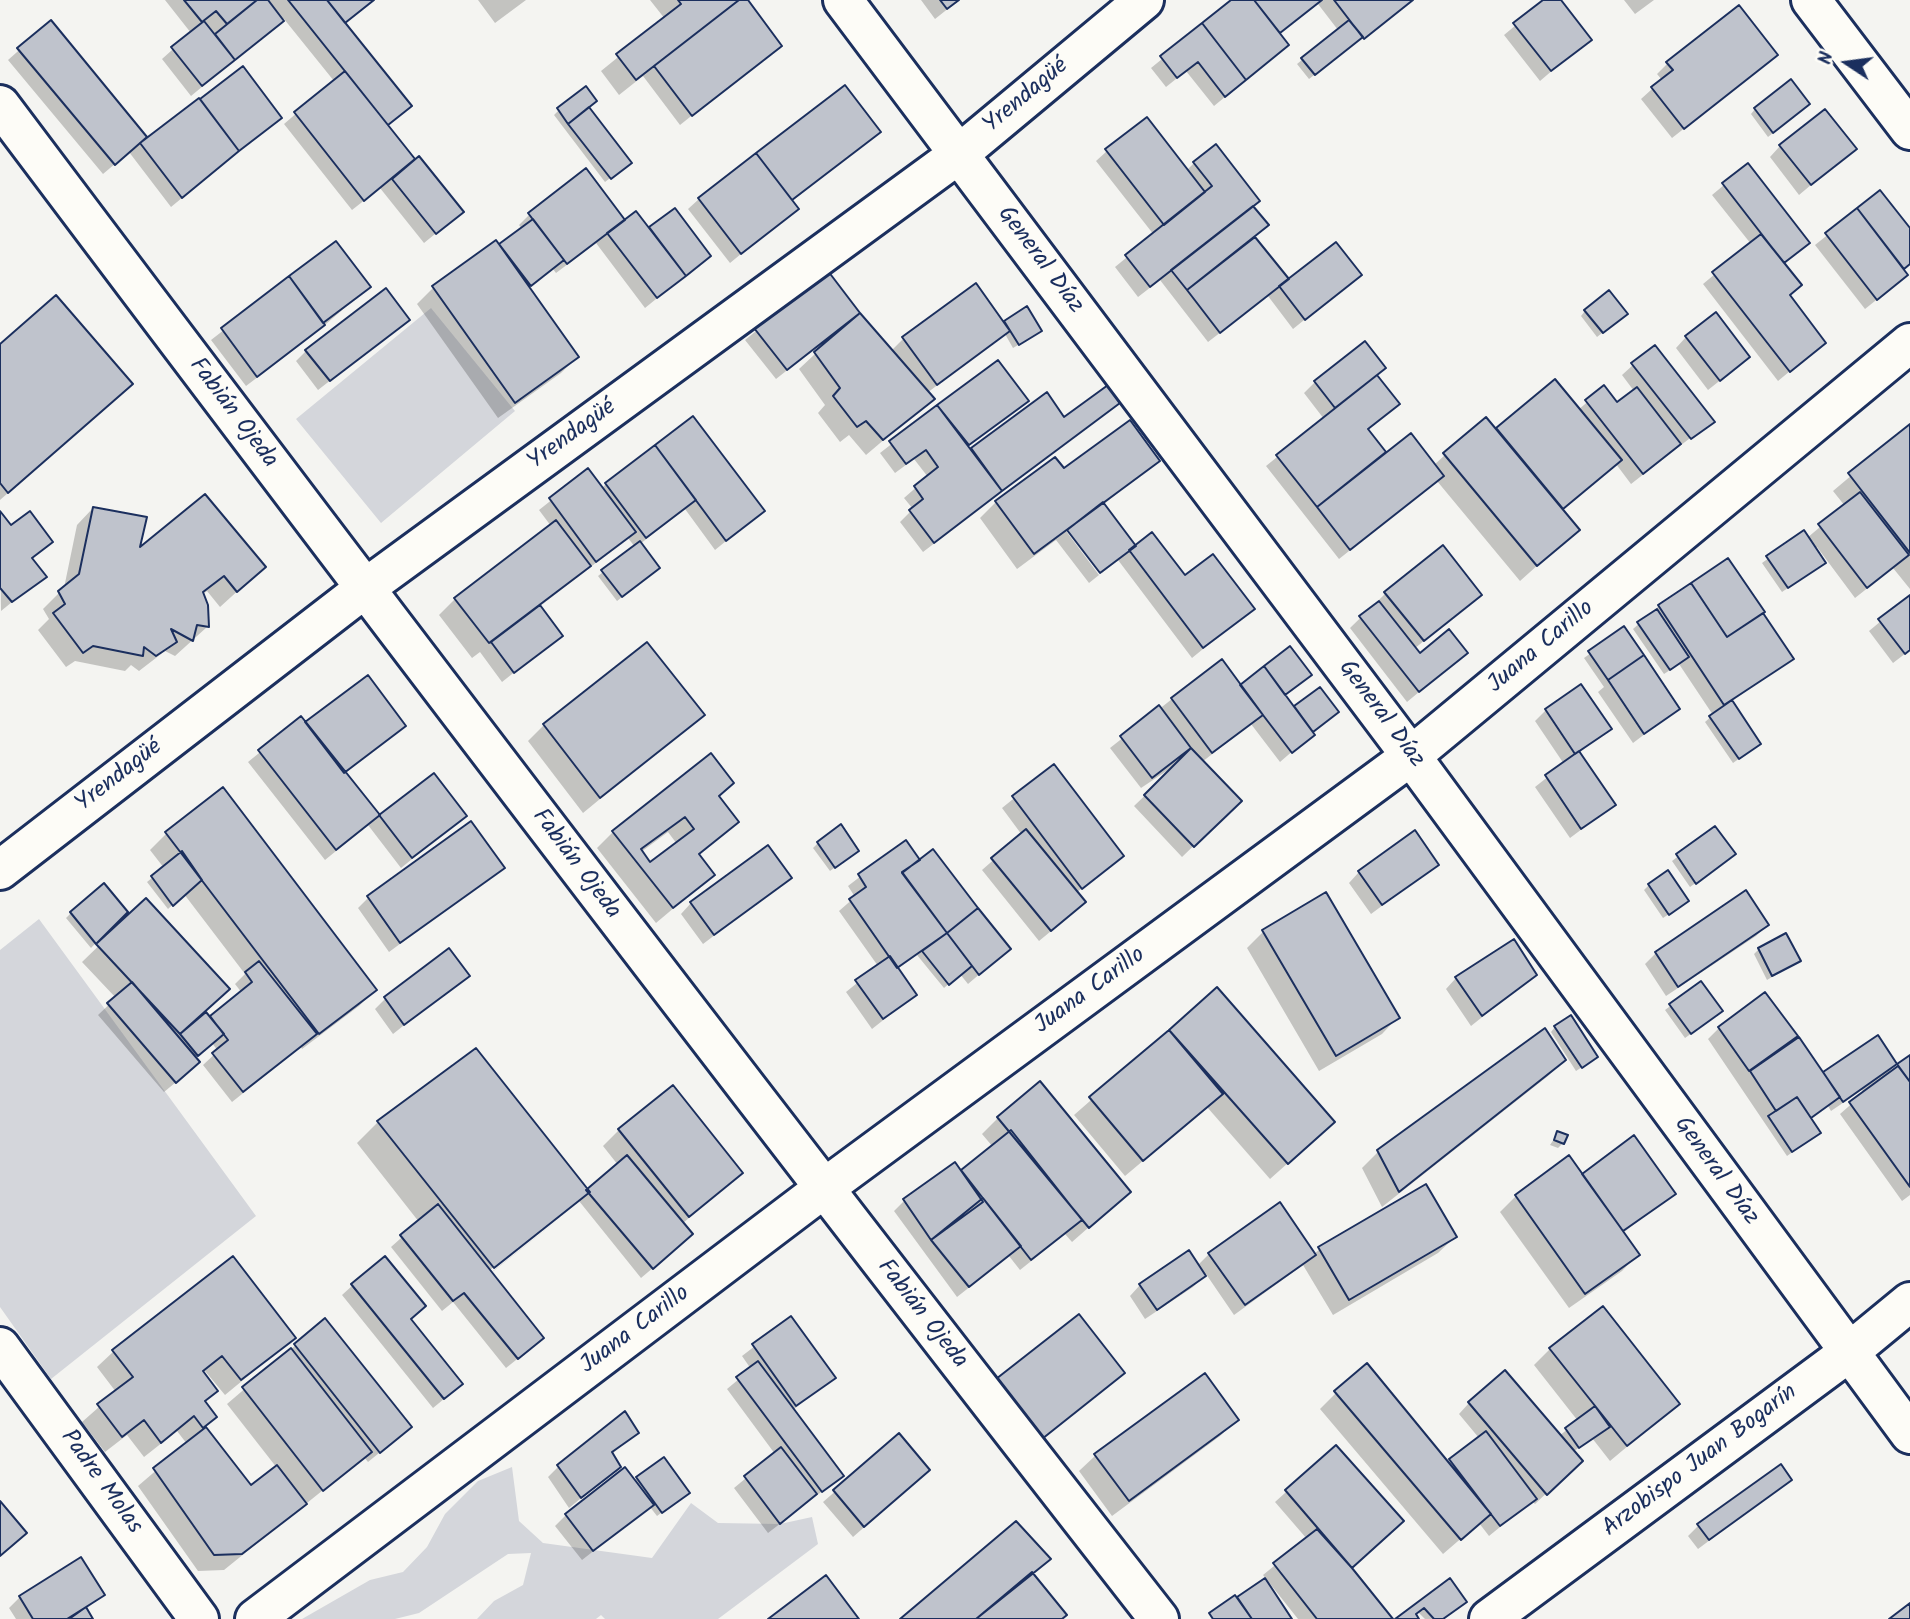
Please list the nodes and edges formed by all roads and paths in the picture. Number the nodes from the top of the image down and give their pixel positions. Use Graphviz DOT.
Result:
graph roads {
  1 [pos="843,0"];
  2 [pos="1144,0"];
  3 [pos="1811,0"];
  4 [pos="0,105"];
  5 [pos="1910,130"];
  6 [pos="959,154"];
  7 [pos="1910,343"];
  8 [pos="364,589"];
  9 [pos="1411,756"];
  10 [pos="0,870"];
  11 [pos="823,1189"];
  12 [pos="1910,1302"];
  13 [pos="0,1347"];
  14 [pos="1848,1353"];
  15 [pos="1910,1434"];
  16 [pos="199,1619"];
  17 [pos="255,1619"];
  18 [pos="1159,1619"];
  19 [pos="1489,1619"];
  1 -- 6 [label="street, General Díaz"];
  2 -- 6 [label="street, Yrendagüé"];
  3 -- 5 [label="street"];
  4 -- 8 [label="street, Fabián Ojeda"];
  6 -- 8 [label="street, Yrendagüé"];
  6 -- 9 [label="street, General Díaz"];
  7 -- 9 [label="street, Juana Carillo"];
  8 -- 10 [label="street, Yrendagüé"];
  8 -- 11 [label="street, Fabián Ojeda"];
  9 -- 11 [label="street, Juana Carillo"];
  9 -- 14 [label="street, General Díaz"];
  11 -- 17 [label="street, Juana Carillo"];
  11 -- 18 [label="street, Fabián Ojeda"];
  12 -- 14 [label="street, Arzobispo Juan Bogarín"];
  13 -- 16 [label="street, Padre Molas"];
  14 -- 15 [label="street, General Díaz"];
  14 -- 19 [label="street, Arzobispo Juan Bogarín"];
}
